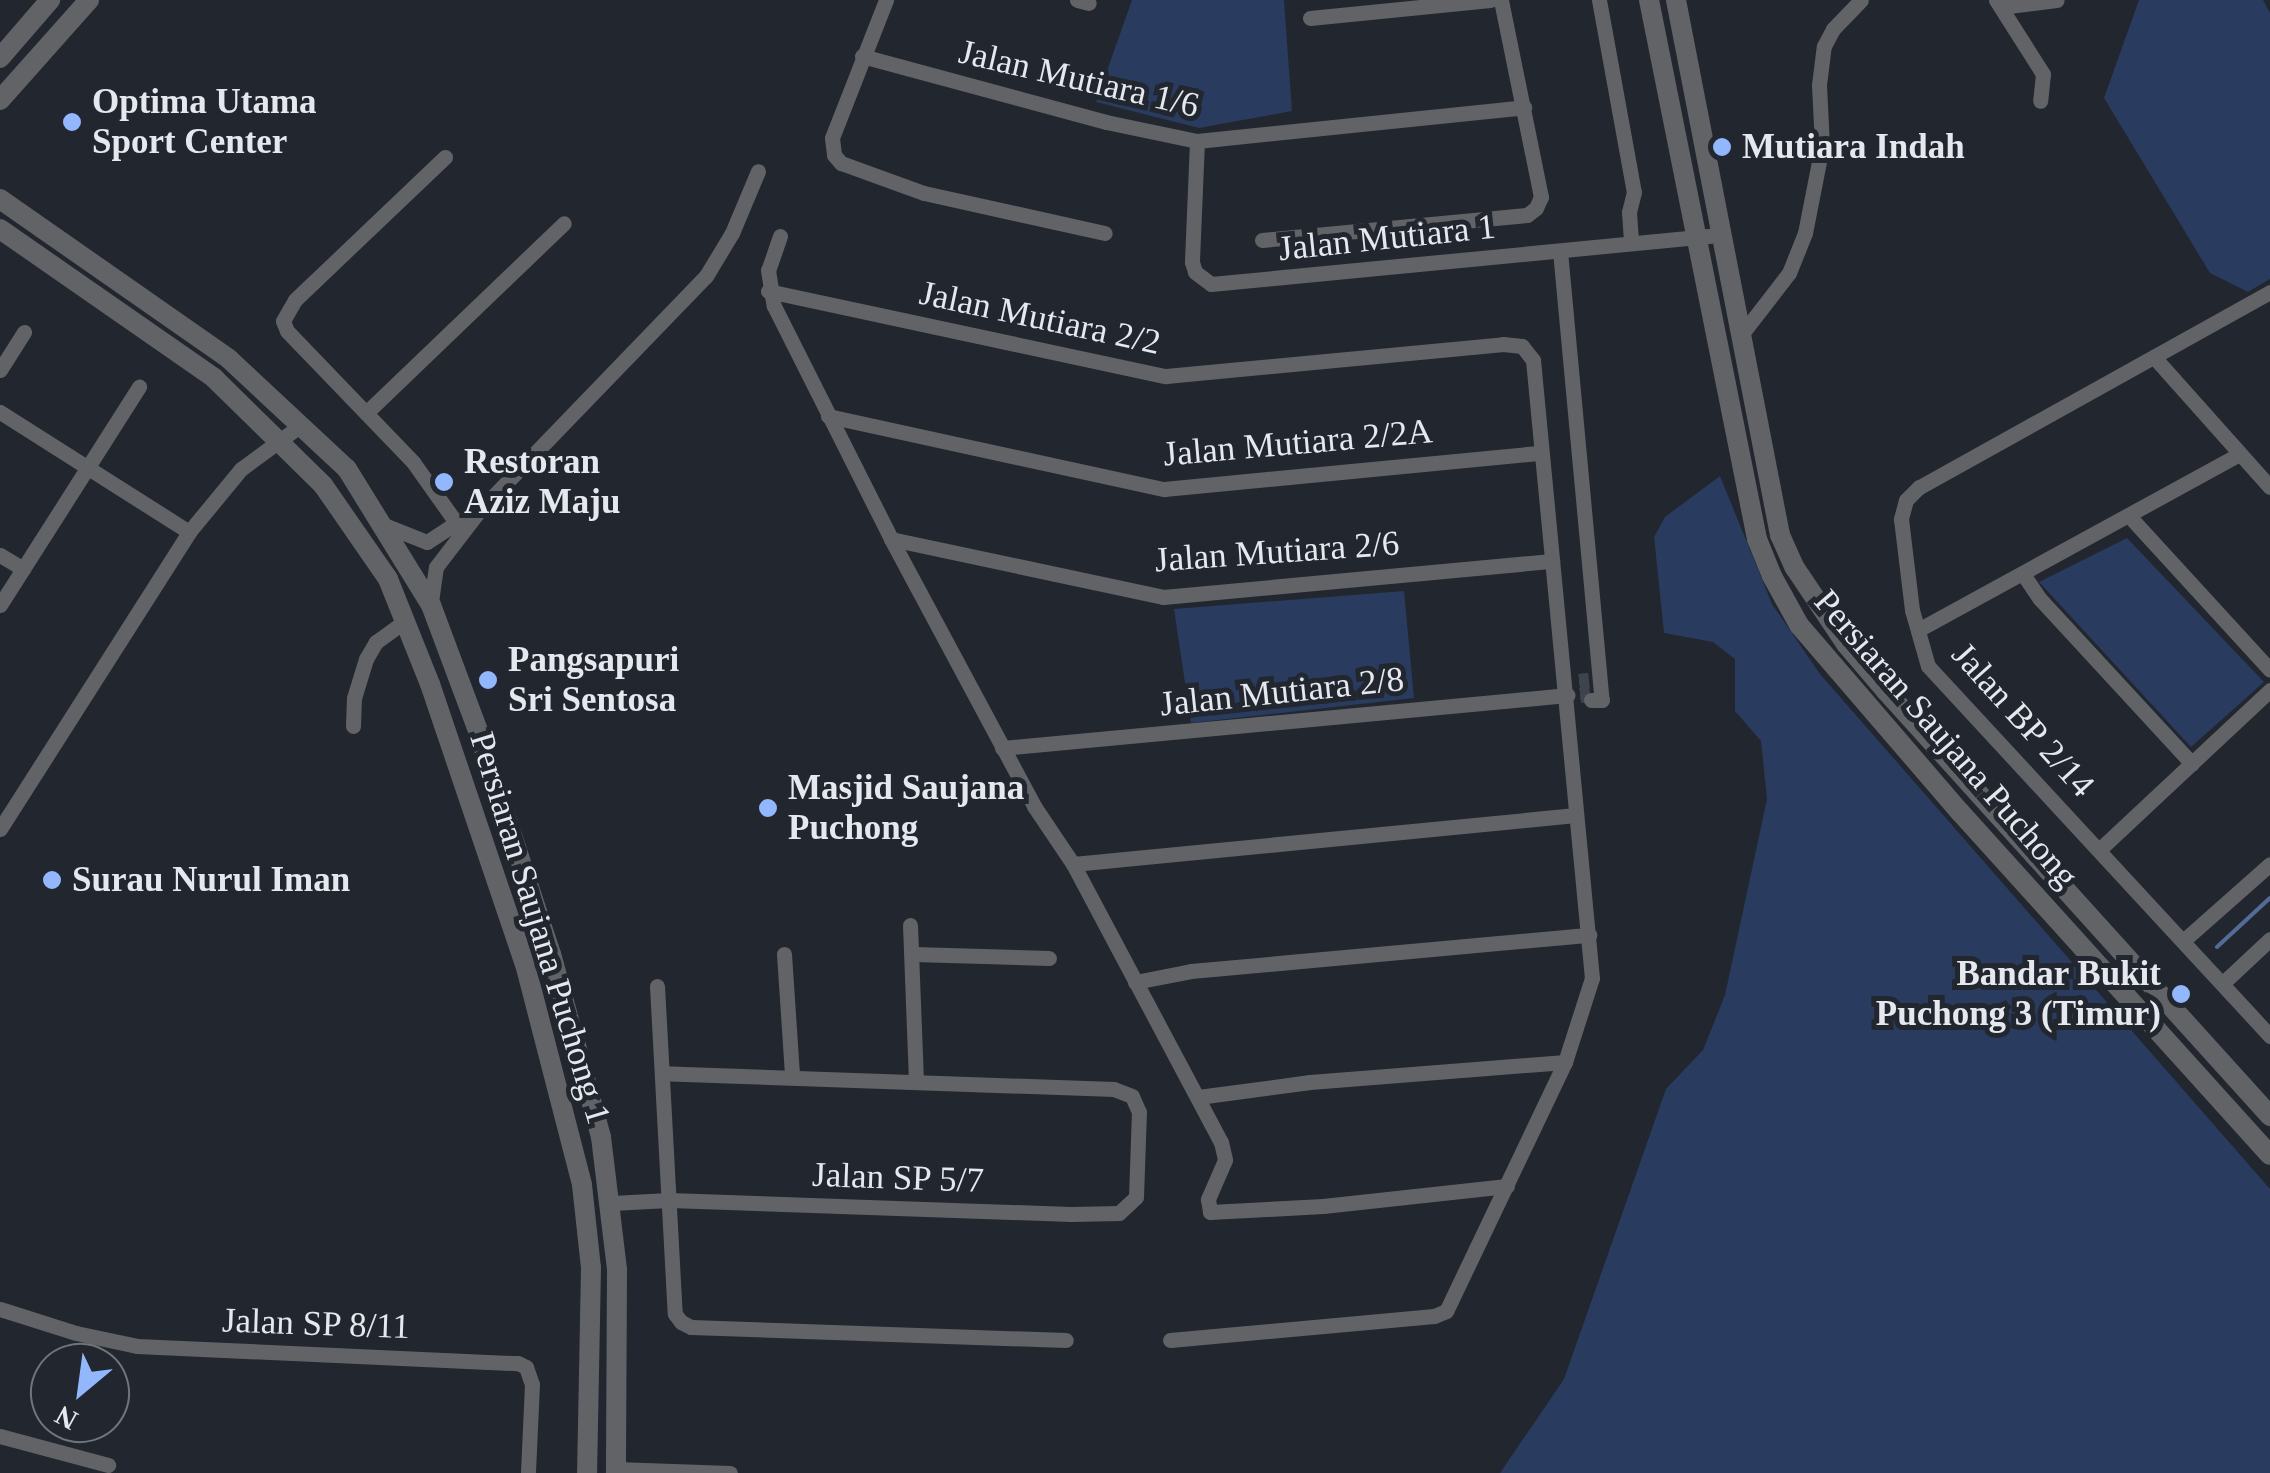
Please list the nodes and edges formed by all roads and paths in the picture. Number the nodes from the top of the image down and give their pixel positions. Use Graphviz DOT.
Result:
graph roads {
  1 [pos="50,0"];
  2 [pos="89,0"];
  3 [pos="886,0"];
  4 [pos="1490,0"];
  5 [pos="1500,0"];
  6 [pos="1599,0"];
  7 [pos="1649,0"];
  8 [pos="1676,0"];
  9 [pos="1861,0"];
  10 [pos="2058,0"];
  11 [pos="1998,3"];
  12 [pos="1310,18"];
  13 [pos="862,56"];
  14 [pos="0,58"];
  15 [pos="0,100"];
  16 [pos="2040,101"];
  17 [pos="1524,107"];
  18 [pos="1197,142"];
  19 [pos="446,157"];
  20 [pos="758,171"];
  21 [pos="0,200"];
  22 [pos="564,223"];
  23 [pos="0,229"];
  24 [pos="1105,233"];
  25 [pos="1719,235"];
  26 [pos="780,236"];
  27 [pos="1694,237"];
  28 [pos="1262,240"];
  29 [pos="1631,242"];
  30 [pos="1560,250"];
  31 [pos="768,291"];
  32 [pos="2268,297"];
  33 [pos="24,332"];
  34 [pos="1742,334"];
  35 [pos="2154,358"];
  36 [pos="0,370"];
  37 [pos="138,388"];
  38 [pos="0,412"];
  39 [pos="366,413"];
  40 [pos="828,416"];
  41 [pos="301,426"];
  42 [pos="281,439"];
  43 [pos="1541,453"];
  44 [pos="2239,454"];
  45 [pos="88,468"];
  46 [pos="2270,488"];
  47 [pos="480,511"];
  48 [pos="2130,518"];
  49 [pos="456,522"];
  50 [pos="384,525"];
  51 [pos="189,532"];
  52 [pos="890,539"];
  53 [pos="0,555"];
  54 [pos="1552,561"];
  55 [pos="23,570"];
  56 [pos="2023,574"];
  57 [pos="0,605"];
  58 [pos="430,605"];
  59 [pos="406,620"];
  60 [pos="1918,630"];
  61 [pos="2270,670"];
  62 [pos="1583,688"];
  63 [pos="2270,690"];
  64 [pos="353,726"];
  65 [pos="1002,748"];
  66 [pos="2192,764"];
  67 [pos="1576,816"];
  68 [pos="0,829"];
  69 [pos="2100,850"];
  70 [pos="1074,864"];
  71 [pos="2270,864"];
  72 [pos="910,924"];
  73 [pos="1589,935"];
  74 [pos="2270,939"];
  75 [pos="2183,941"];
  76 [pos="784,954"];
  77 [pos="913,954"];
  78 [pos="1049,958"];
  79 [pos="1135,982"];
  80 [pos="2223,984"];
  81 [pos="657,986"];
  82 [pos="2270,1036"];
  83 [pos="1565,1062"];
  84 [pos="664,1073"];
  85 [pos="792,1076"];
  86 [pos="916,1080"];
  87 [pos="1198,1097"];
  88 [pos="2270,1116"];
  89 [pos="2270,1155"];
  90 [pos="1507,1186"];
  91 [pos="670,1200"];
  92 [pos="612,1204"];
  93 [pos="0,1309"];
  94 [pos="1066,1340"];
  95 [pos="1170,1340"];
  96 [pos="0,1436"];
  97 [pos="108,1465"];
  98 [pos="616,1471"];
  99 [pos="528,1473"];
  100 [pos="587,1473"];
  101 [pos="726,1473"];
  1 -- 14 [label="street"];
  2 -- 15 [label="street"];
  3 -- 13 [label="street"];
  4 -- 12 [label="street"];
  5 -- 17 [label="street"];
  6 -- 29 [label="street"];
  7 -- 27 [label="street, Persiaran Saujana Puchong"];
  8 -- 25 [label="street, Persiaran Saujana Puchong"];
  9 -- 34 [label="street"];
  10 -- 11 [label="street"];
  11 -- 16 [label="street"];
  13 -- 18 [label="street, Jalan Mutiara 1/6"];
  13 -- 24 [label="street"];
  17 -- 18 [label="street, Jalan Mutiara 1/6"];
  17 -- 28 [label="street"];
  18 -- 30 [label="street, Jalan Mutiara 1"];
  19 -- 39 [label="street"];
  20 -- 47 [label="street"];
  21 -- 41 [label="street, Persiaran Saujana Puchong 1"];
  22 -- 39 [label="street"];
  23 -- 42 [label="street, Persiaran Saujana Puchong 1"];
  25 -- 27 [label="street, Jalan Mutiara 1"];
  25 -- 34 [label="street, Persiaran Saujana Puchong"];
  26 -- 31 [label="street"];
  27 -- 29 [label="street, Jalan Mutiara 1"];
  27 -- 89 [label="street, Persiaran Saujana Puchong"];
  29 -- 30 [label="street, Jalan Mutiara 1"];
  30 -- 62 [label="street"];
  31 -- 40 [label="street"];
  31 -- 43 [label="street, Jalan Mutiara 2/2"];
  32 -- 35 [label="street"];
  33 -- 36 [label="street"];
  34 -- 88 [label="street, Persiaran Saujana Puchong"];
  35 -- 44 [label="street"];
  35 -- 60 [label="street, Jalan BP 2/14"];
  37 -- 45 [label="street"];
  38 -- 45 [label="street"];
  39 -- 49 [label="street"];
  40 -- 43 [label="street, Jalan Mutiara 2/2A"];
  40 -- 52 [label="street"];
  41 -- 42 [label="street"];
  41 -- 50 [label="street, Persiaran Saujana Puchong 1"];
  42 -- 51 [label="street"];
  42 -- 59 [label="street, Persiaran Saujana Puchong 1"];
  43 -- 54 [label="street"];
  44 -- 46 [label="street"];
  44 -- 48 [label="street"];
  45 -- 51 [label="street"];
  45 -- 55 [label="street"];
  47 -- 49 [label="street"];
  47 -- 58 [label="street"];
  48 -- 56 [label="street"];
  48 -- 61 [label="street"];
  49 -- 50 [label="street"];
  50 -- 58 [label="street, Persiaran Saujana Puchong 1"];
  51 -- 68 [label="street"];
  52 -- 54 [label="street, Jalan Mutiara 2/6"];
  52 -- 65 [label="street"];
  53 -- 55 [label="street"];
  54 -- 62 [label="street"];
  55 -- 57 [label="street"];
  56 -- 60 [label="street"];
  56 -- 66 [label="street"];
  58 -- 92 [label="street, Persiaran Saujana Puchong 1"];
  59 -- 64 [label="street"];
  59 -- 100 [label="street, Persiaran Saujana Puchong 1"];
  60 -- 69 [label="street, Jalan BP 2/14"];
  62 -- 65 [label="street, Jalan Mutiara 2/8"];
  62 -- 67 [label="street"];
  63 -- 66 [label="street"];
  65 -- 70 [label="street"];
  66 -- 69 [label="street"];
  67 -- 70 [label="street"];
  67 -- 73 [label="street"];
  69 -- 75 [label="street, Jalan BP 2/14"];
  70 -- 79 [label="street"];
  71 -- 75 [label="street"];
  72 -- 77 [label="street"];
  73 -- 79 [label="street"];
  73 -- 83 [label="street"];
  74 -- 80 [label="street"];
  75 -- 80 [label="street, Jalan BP 2/14"];
  76 -- 85 [label="street"];
  77 -- 78 [label="street"];
  77 -- 86 [label="street"];
  79 -- 87 [label="street"];
  80 -- 82 [label="street, Jalan BP 2/14"];
  81 -- 84 [label="street"];
  83 -- 87 [label="street"];
  83 -- 90 [label="street"];
  84 -- 85 [label="street"];
  84 -- 91 [label="street"];
  85 -- 86 [label="street"];
  86 -- 91 [label="street, Jalan SP 5/7"];
  87 -- 90 [label="street"];
  90 -- 95 [label="street"];
  91 -- 92 [label="street, Jalan SP 5/7"];
  91 -- 94 [label="street"];
  92 -- 98 [label="street, Persiaran Saujana Puchong 1"];
  93 -- 99 [label="street, Jalan SP 8/11"];
  96 -- 97 [label="street"];
  98 -- 101 [label="street"];
}
